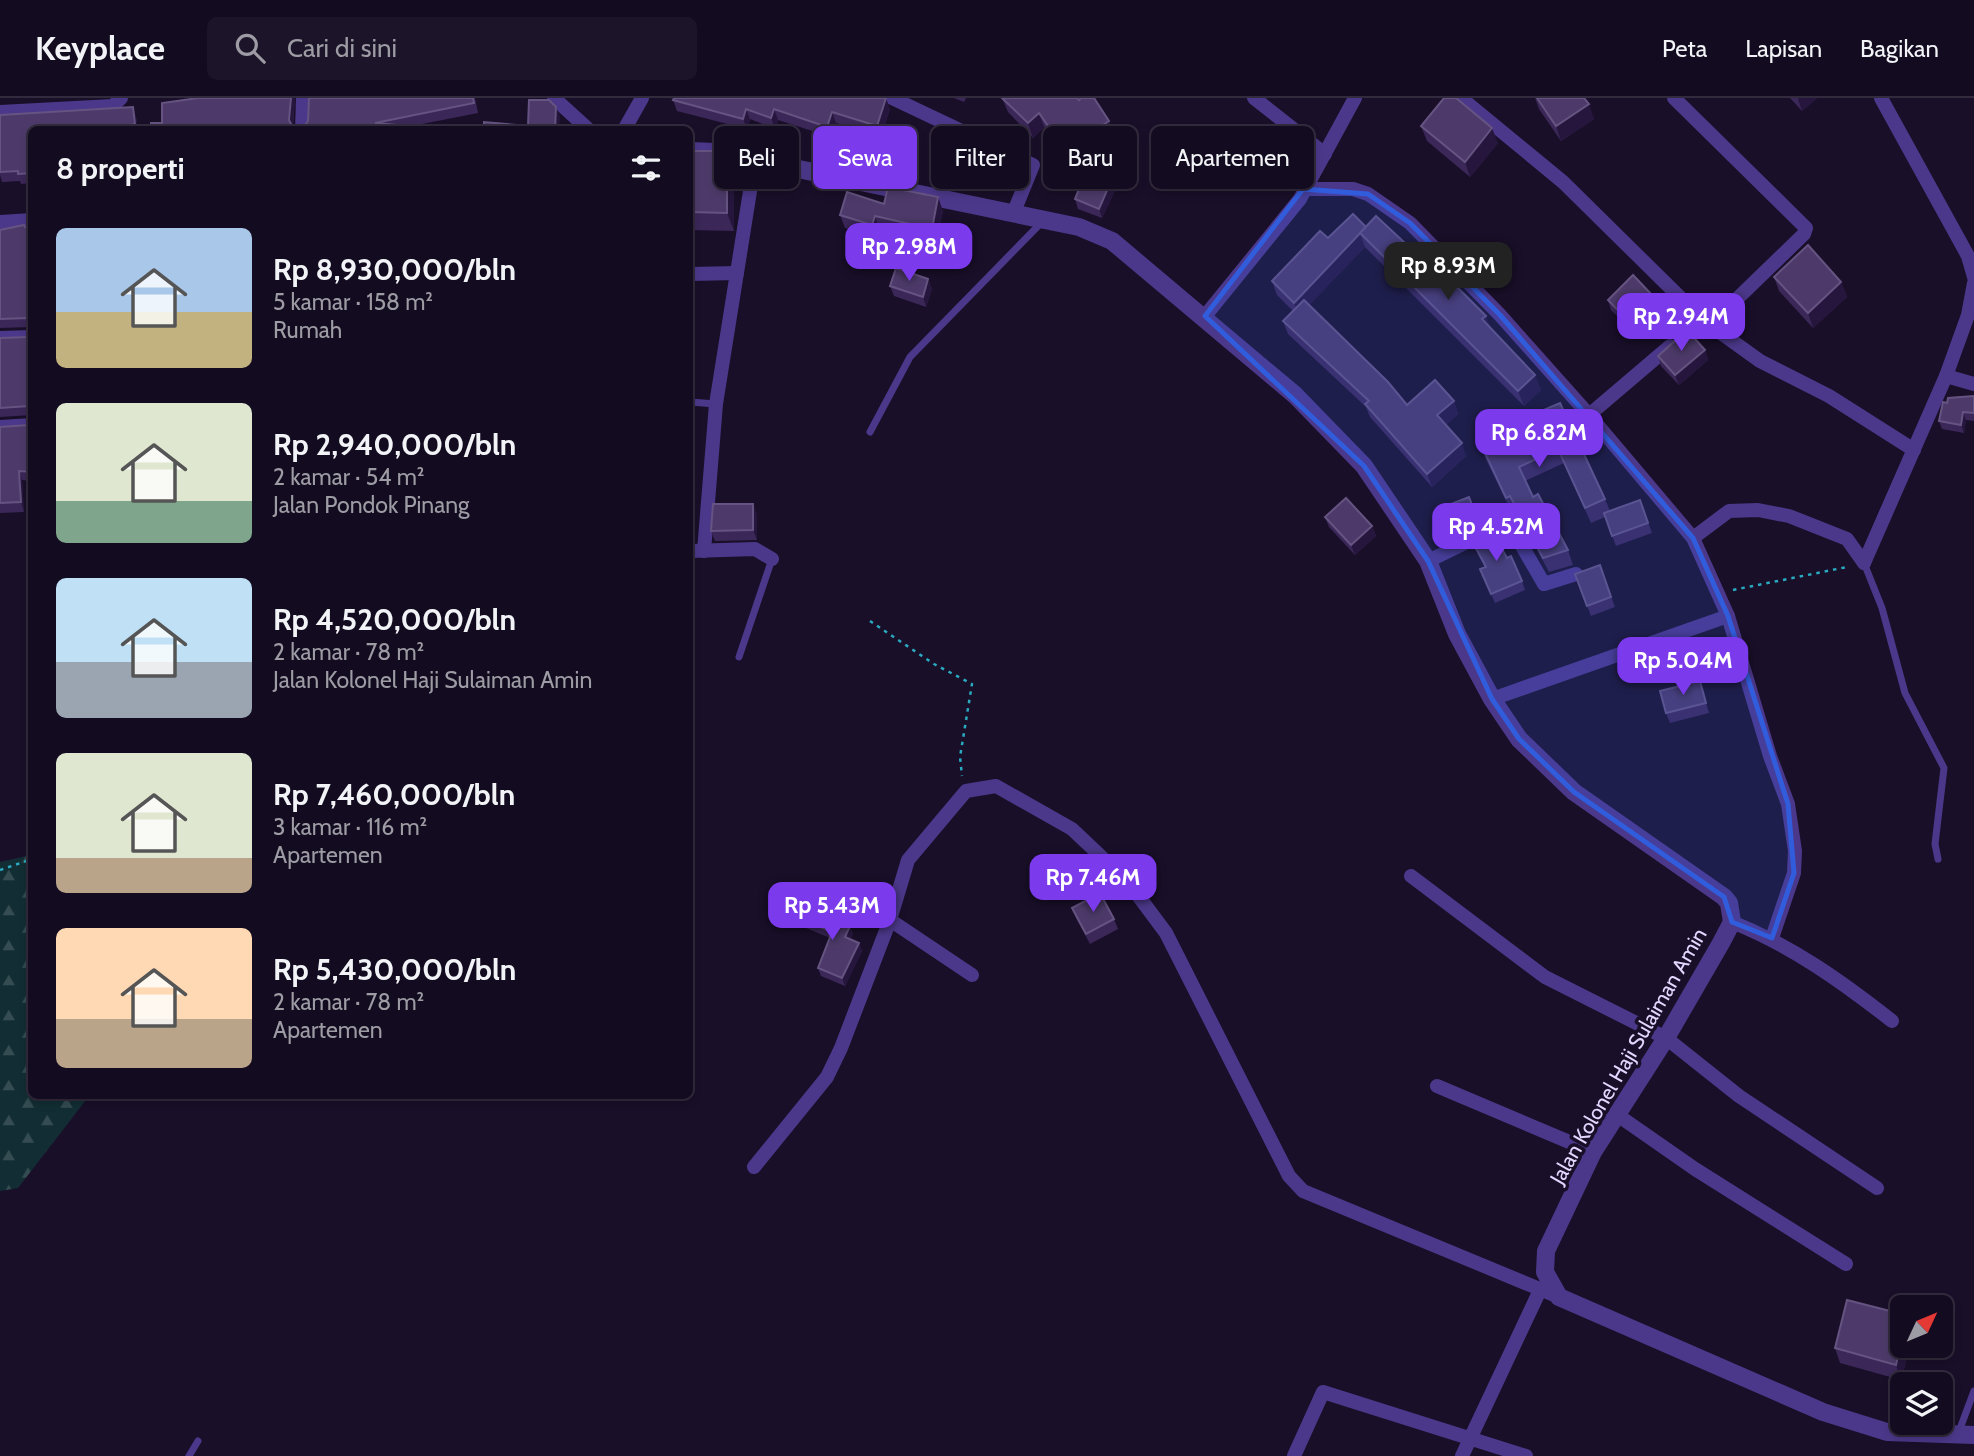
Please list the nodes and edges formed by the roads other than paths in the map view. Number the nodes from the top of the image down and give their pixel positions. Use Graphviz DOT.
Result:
graph roads {
  1 [pos="121,98"];
  2 [pos="303,98"];
  3 [pos="554,98"];
  4 [pos="642,98"];
  5 [pos="892,98"];
  6 [pos="1254,98"];
  7 [pos="1355,98"];
  8 [pos="1461,98"];
  9 [pos="1674,98"];
  10 [pos="1881,98"];
  11 [pos="42,104"];
  12 [pos="0,112"];
  13 [pos="302,126"];
  14 [pos="585,126"];
  15 [pos="626,126"];
  16 [pos="693,151"];
  17 [pos="714,152"];
  18 [pos="1325,154"];
  19 [pos="799,169"];
  20 [pos="1314,172"];
  21 [pos="750,189"];
  22 [pos="1303,189"];
  23 [pos="1314,189"];
  24 [pos="1013,214"];
  25 [pos="1044,221"];
  26 [pos="28,222"];
  27 [pos="0,224"];
  28 [pos="1971,254"];
  29 [pos="737,273"];
  30 [pos="693,274"];
  31 [pos="1974,277"];
  32 [pos="1974,283"];
  33 [pos="1205,316"];
  34 [pos="1710,325"];
  35 [pos="28,337"];
  36 [pos="0,338"];
  37 [pos="1679,338"];
  38 [pos="1946,376"];
  39 [pos="1974,384"];
  40 [pos="693,402"];
  41 [pos="716,404"];
  42 [pos="1590,415"];
  43 [pos="28,425"];
  44 [pos="0,427"];
  45 [pos="870,432"];
  46 [pos="1914,450"];
  47 [pos="1693,538"];
  48 [pos="696,551"];
  49 [pos="772,559"];
  50 [pos="1428,562"];
  51 [pos="1864,563"];
  52 [pos="1576,574"];
  53 [pos="1728,616"];
  54 [pos="738,657"];
  55 [pos="1492,699"];
  56 [pos="1938,859"];
  57 [pos="1411,876"];
  58 [pos="890,920"];
  59 [pos="1731,922"];
  60 [pos="1772,938"];
  61 [pos="972,975"];
  62 [pos="1892,1021"];
  63 [pos="1666,1038"];
  64 [pos="1437,1086"];
  65 [pos="1616,1114"];
  66 [pos="1593,1152"];
  67 [pos="754,1167"];
  68 [pos="1877,1188"];
  69 [pos="1846,1264"];
  70 [pos="1541,1289"];
  71 [pos="1559,1297"];
  72 [pos="1974,1391"];
  73 [pos="1966,1435"];
  74 [pos="1468,1440"];
  75 [pos="198,1441"];
  76 [pos="189,1456"];
  77 [pos="1294,1456"];
  78 [pos="1462,1456"];
  79 [pos="1526,1456"];
  1 -- 11 [label="street"];
  2 -- 13 [label="street"];
  3 -- 14 [label="street"];
  4 -- 15 [label="street"];
  5 -- 24 [label="street"];
  6 -- 18 [label="street"];
  7 -- 18 [label="street"];
  8 -- 34 [label="street"];
  9 -- 34 [label="street"];
  10 -- 28 [label="street"];
  11 -- 12 [label="street"];
  16 -- 17 [label="street, Jalan Kolonel Haji Sulaiman Amin"];
  18 -- 20 [label="street"];
  19 -- 24 [label="street, Jalan Kolonel Haji Sulaiman Amin"];
  21 -- 29 [label="street"];
  22 -- 33 [label="street"];
  23 -- 42 [label="street"];
  24 -- 25 [label="street, Jalan Kolonel Haji Sulaiman Amin"];
  25 -- 33 [label="street, Jalan Kolonel Haji Sulaiman Amin"];
  25 -- 45 [label="lane"];
  26 -- 27 [label="street"];
  28 -- 31 [label="street"];
  29 -- 30 [label="street"];
  29 -- 41 [label="street"];
  32 -- 38 [label="street"];
  33 -- 50 [label="street, Jalan Kolonel Haji Sulaiman Amin"];
  34 -- 46 [label="street"];
  35 -- 36 [label="street"];
  37 -- 42 [label="street"];
  38 -- 39 [label="street"];
  38 -- 46 [label="street"];
  40 -- 41 [label="lane"];
  41 -- 48 [label="street"];
  42 -- 47 [label="street"];
  43 -- 44 [label="street"];
  46 -- 51 [label="street"];
  47 -- 51 [label="street"];
  47 -- 53 [label="street"];
  48 -- 49 [label="street"];
  49 -- 54 [label="lane"];
  50 -- 52 [label="street"];
  50 -- 55 [label="street, Jalan Kolonel Haji Sulaiman Amin"];
  51 -- 56 [label="lane"];
  53 -- 55 [label="street"];
  53 -- 60 [label="street"];
  55 -- 59 [label="street, Jalan Kolonel Haji Sulaiman Amin"];
  57 -- 63 [label="street"];
  58 -- 61 [label="street"];
  58 -- 67 [label="street"];
  58 -- 70 [label="street"];
  59 -- 60 [label="street"];
  59 -- 63 [label="street, Jalan Kolonel Haji Sulaiman Amin"];
  60 -- 62 [label="street"];
  63 -- 65 [label="street, Jalan Kolonel Haji Sulaiman Amin"];
  63 -- 68 [label="street"];
  64 -- 66 [label="street"];
  65 -- 66 [label="street, Jalan Kolonel Haji Sulaiman Amin"];
  65 -- 69 [label="street"];
  66 -- 71 [label="street, Jalan Kolonel Haji Sulaiman Amin"];
  70 -- 71 [label="street"];
  70 -- 74 [label="street"];
  71 -- 73 [label="street"];
  72 -- 73 [label="lane"];
  74 -- 77 [label="street"];
  74 -- 78 [label="street"];
  74 -- 79 [label="street"];
  75 -- 76 [label="lane"];
}
